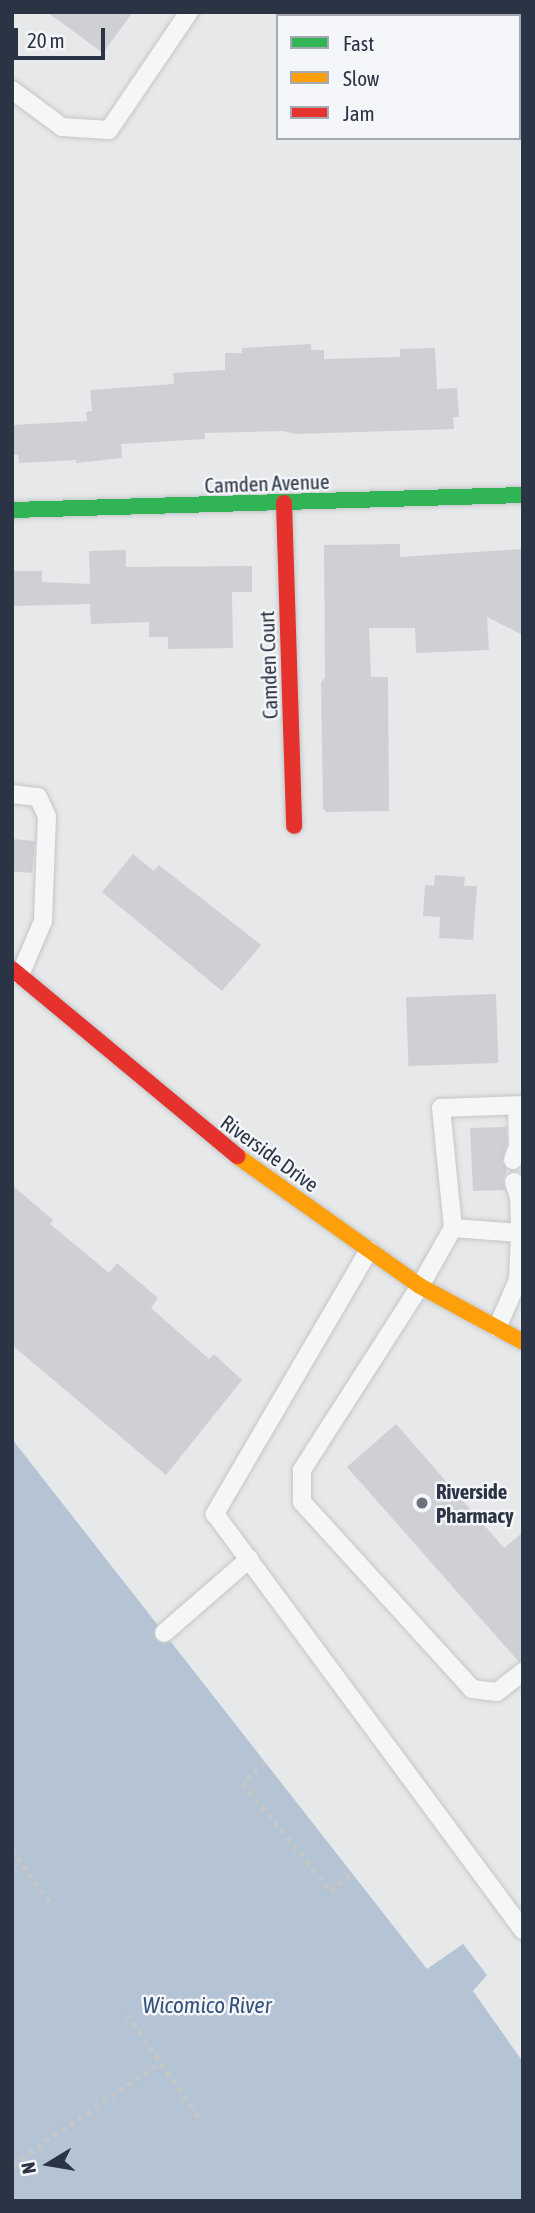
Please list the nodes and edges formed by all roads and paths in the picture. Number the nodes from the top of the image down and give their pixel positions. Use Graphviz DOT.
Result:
graph roads {
  1 [pos="189,12"];
  2 [pos="12,90"];
  3 [pos="523,495"];
  4 [pos="284,503"];
  5 [pos="12,510"];
  6 [pos="12,794"];
  7 [pos="294,826"];
  8 [pos="16,972"];
  9 [pos="520,1106"];
  10 [pos="518,1153"];
  11 [pos="519,1189"];
  12 [pos="453,1228"];
  13 [pos="520,1233"];
  14 [pos="369,1250"];
  15 [pos="421,1286"];
  16 [pos="497,1328"];
  17 [pos="523,1342"];
  18 [pos="249,1559"];
  19 [pos="164,1633"];
  20 [pos="523,1672"];
  21 [pos="265,1762"];
  22 [pos="12,1849"];
  23 [pos="20,1860"];
  24 [pos="12,1866"];
  25 [pos="351,1873"];
  26 [pos="51,1904"];
  27 [pos="523,1930"];
  28 [pos="127,2014"];
  29 [pos="160,2063"];
  30 [pos="200,2119"];
  31 [pos="12,2164"];
  1 -- 2 [label="lane"];
  3 -- 4 [label="street, Camden Avenue"];
  4 -- 5 [label="street, Camden Avenue"];
  4 -- 7 [label="street, Camden Court"];
  6 -- 8 [label="lane"];
  8 -- 14 [label="street, Riverside Drive"];
  9 -- 10 [label="lane"];
  9 -- 12 [label="lane"];
  11 -- 13 [label="lane"];
  12 -- 13 [label="lane"];
  12 -- 15 [label="lane"];
  13 -- 16 [label="lane"];
  14 -- 15 [label="street, Riverside Drive"];
  14 -- 18 [label="lane"];
  15 -- 16 [label="street, Riverside Drive"];
  15 -- 20 [label="lane"];
  16 -- 17 [label="street, Riverside Drive"];
  18 -- 19 [label="lane"];
  18 -- 27 [label="lane"];
  21 -- 25 [label="path"];
  22 -- 23 [label="path"];
  23 -- 24 [label="path"];
  23 -- 26 [label="path"];
  28 -- 29 [label="path"];
  29 -- 30 [label="path"];
  29 -- 31 [label="path"];
}
